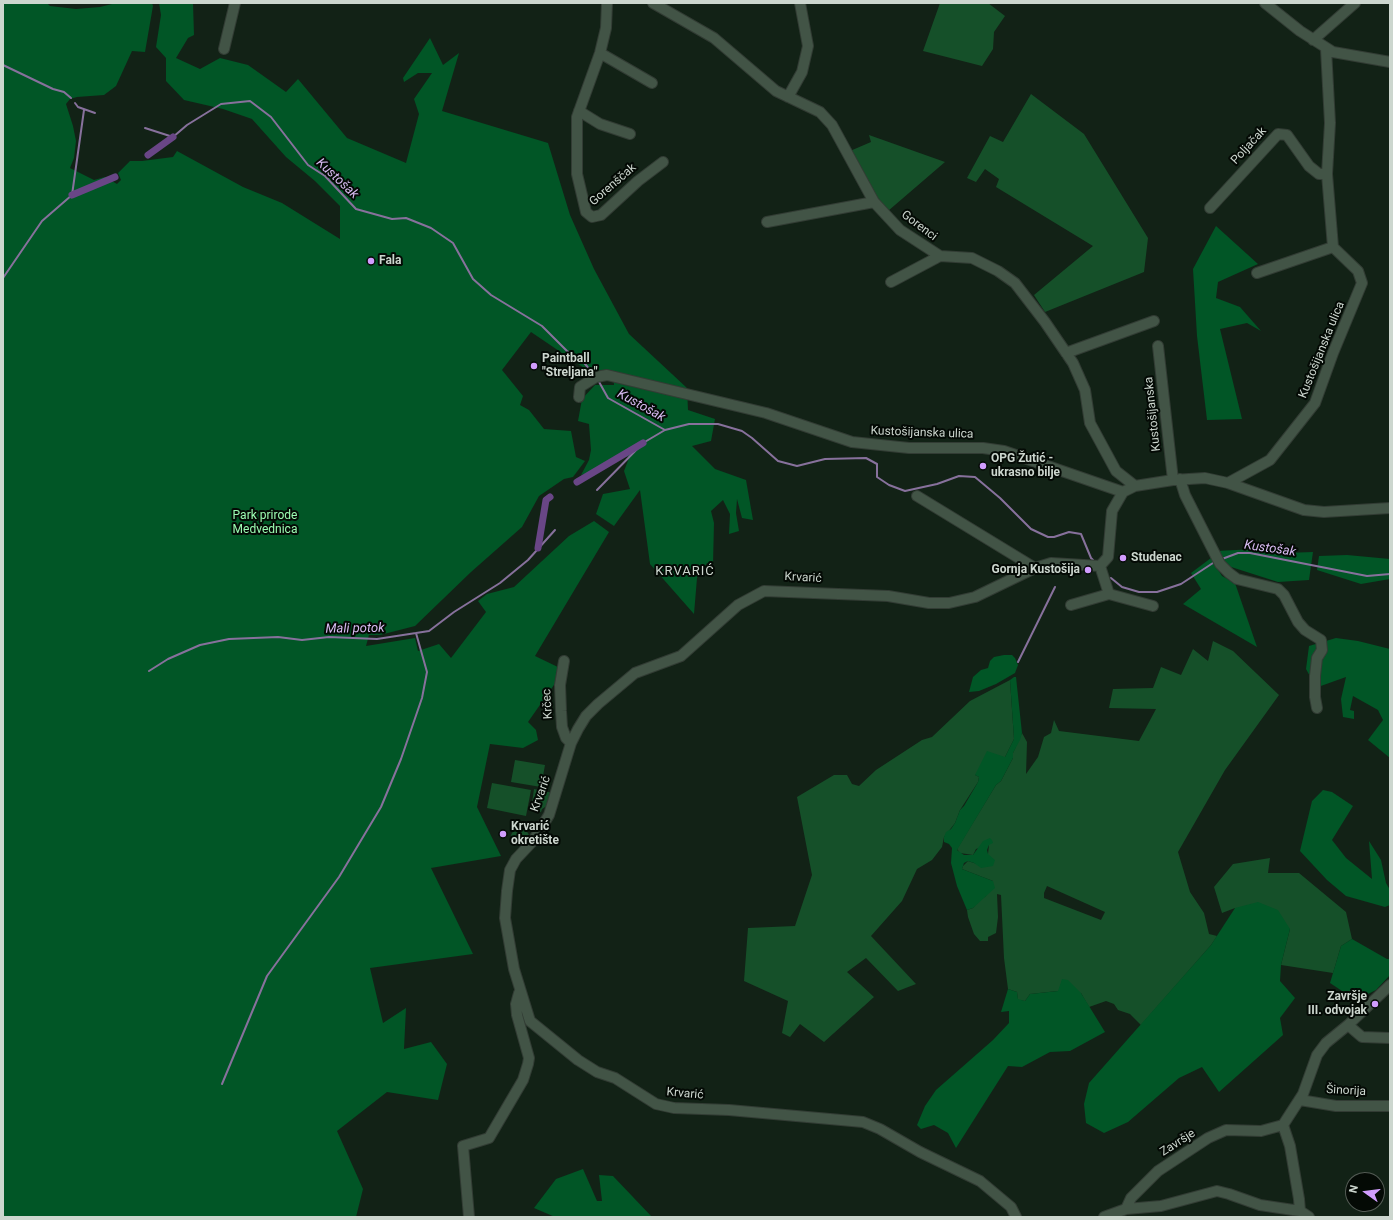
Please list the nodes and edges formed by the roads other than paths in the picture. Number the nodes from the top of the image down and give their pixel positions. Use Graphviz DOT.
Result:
graph roads {
  1 [pos="234,3"];
  2 [pos="607,3"];
  3 [pos="653,3"];
  4 [pos="800,3"];
  5 [pos="1265,3"];
  6 [pos="1355,3"];
  7 [pos="1313,40"];
  8 [pos="224,49"];
  9 [pos="1326,49"];
  10 [pos="600,53"];
  11 [pos="1390,62"];
  12 [pos="652,83"];
  13 [pos="788,97"];
  14 [pos="579,111"];
  15 [pos="630,134"];
  16 [pos="663,162"];
  17 [pos="1327,174"];
  18 [pos="874,202"];
  19 [pos="1210,208"];
  20 [pos="767,222"];
  21 [pos="1333,247"];
  22 [pos="940,256"];
  23 [pos="1257,273"];
  24 [pos="891,282"];
  25 [pos="1154,321"];
  26 [pos="1158,346"];
  27 [pos="1066,353"];
  28 [pos="578,396"];
  29 [pos="1176,480"];
  30 [pos="1228,483"];
  31 [pos="1135,486"];
  32 [pos="1123,492"];
  33 [pos="917,496"];
  34 [pos="1390,508"];
  35 [pos="1100,566"];
  36 [pos="1035,568"];
  37 [pos="1109,594"];
  38 [pos="1071,605"];
  39 [pos="1153,606"];
  40 [pos="564,661"];
  41 [pos="1317,708"];
  42 [pos="571,743"];
  43 [pos="1390,985"];
  44 [pos="520,992"];
  45 [pos="1348,1025"];
  46 [pos="1390,1038"];
  47 [pos="1300,1100"];
  48 [pos="1390,1106"];
  49 [pos="1283,1125"];
  50 [pos="1126,1209"];
  51 [pos="1300,1211"];
  52 [pos="469,1217"];
  53 [pos="1016,1217"];
  54 [pos="1104,1217"];
  55 [pos="1309,1217"];
  1 -- 8 [label="street"];
  2 -- 10 [label="street, Gorenščak"];
  3 -- 13 [label="street, Gorenci"];
  4 -- 13 [label="street"];
  5 -- 7 [label="street"];
  6 -- 7 [label="street"];
  7 -- 9 [label="street"];
  9 -- 11 [label="street"];
  9 -- 17 [label="street"];
  10 -- 12 [label="street"];
  10 -- 14 [label="street, Gorenščak"];
  13 -- 18 [label="street, Gorenci"];
  14 -- 15 [label="street"];
  14 -- 16 [label="street, Gorenščak"];
  17 -- 19 [label="street, Poljačak"];
  17 -- 21 [label="street"];
  18 -- 20 [label="street"];
  18 -- 22 [label="street, Gorenci"];
  21 -- 23 [label="street"];
  21 -- 30 [label="street, Kustošijanska ulica"];
  22 -- 24 [label="street"];
  22 -- 27 [label="street, Gorenci"];
  25 -- 27 [label="street"];
  26 -- 29 [label="street, Kustošijanska"];
  27 -- 31 [label="street, Gorenci"];
  28 -- 32 [label="street, Kustošijanska ulica"];
  29 -- 30 [label="street"];
  29 -- 31 [label="street"];
  29 -- 41 [label="street, Kustošijanska"];
  30 -- 34 [label="street"];
  31 -- 32 [label="street"];
  32 -- 35 [label="street"];
  33 -- 36 [label="street"];
  35 -- 36 [label="street, Krvarić"];
  35 -- 37 [label="street"];
  36 -- 42 [label="street, Krvarić"];
  37 -- 38 [label="street"];
  37 -- 39 [label="street"];
  40 -- 42 [label="street, Krčec"];
  42 -- 44 [label="street, Krvarić"];
  43 -- 45 [label="street"];
  44 -- 52 [label="street"];
  44 -- 53 [label="street, Krvarić"];
  45 -- 46 [label="street"];
  45 -- 47 [label="street"];
  47 -- 48 [label="street, Šinorija"];
  47 -- 49 [label="street"];
  49 -- 50 [label="street, Završje"];
  49 -- 51 [label="street"];
  50 -- 51 [label="street"];
  50 -- 54 [label="street"];
  51 -- 55 [label="street"];
}
